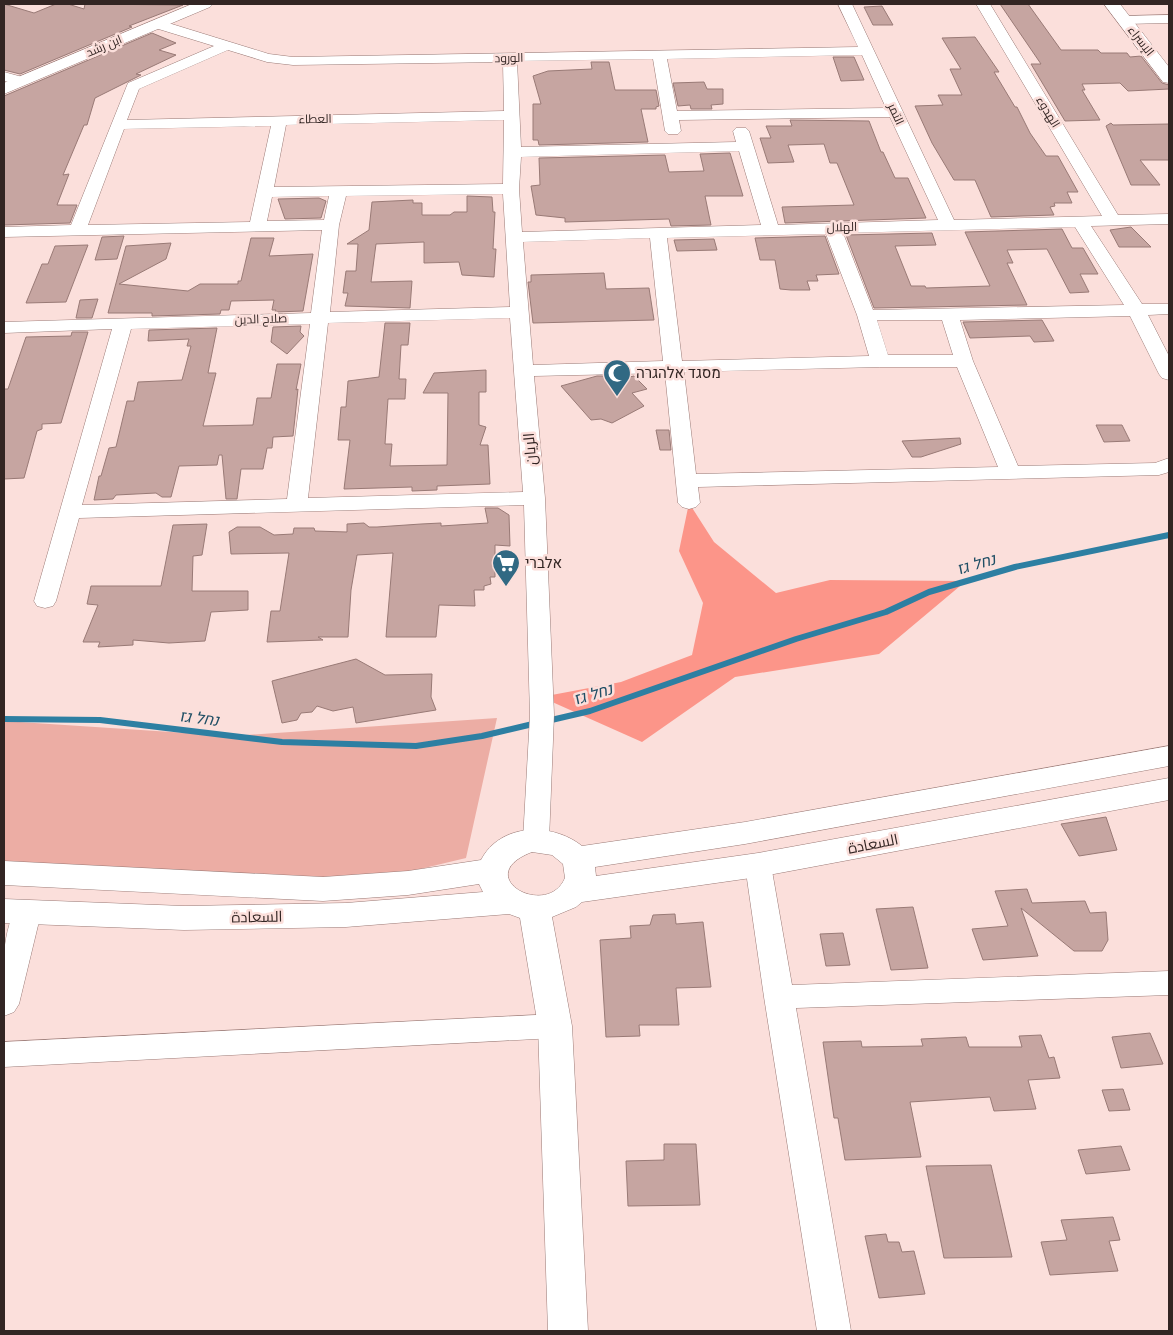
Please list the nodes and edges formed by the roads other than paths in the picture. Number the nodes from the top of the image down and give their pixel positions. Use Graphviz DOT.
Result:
graph roads {
  1 [pos="205,4"];
  2 [pos="845,4"];
  3 [pos="983,4"];
  4 [pos="1112,4"];
  5 [pos="1124,20"];
  6 [pos="1169,20"];
  7 [pos="157,24"];
  8 [pos="228,45"];
  9 [pos="866,51"];
  10 [pos="659,55"];
  11 [pos="510,58"];
  12 [pos="4,76"];
  13 [pos="1169,78"];
  14 [pos="21,82"];
  15 [pos="4,89"];
  16 [pos="894,112"];
  17 [pos="512,115"];
  18 [pos="737,115"];
  19 [pos="670,116"];
  20 [pos="280,120"];
  21 [pos="118,125"];
  22 [pos="745,146"];
  23 [pos="675,148"];
  24 [pos="513,152"];
  25 [pos="512,189"];
  26 [pos="339,190"];
  27 [pos="265,192"];
  28 [pos="1169,219"];
  29 [pos="1113,221"];
  30 [pos="1080,222"];
  31 [pos="948,224"];
  32 [pos="331,225"];
  33 [pos="257,227"];
  34 [pos="832,227"];
  35 [pos="772,228"];
  36 [pos="77,231"];
  37 [pos="4,232"];
  38 [pos="658,232"];
  39 [pos="516,236"];
  40 [pos="1169,309"];
  41 [pos="1137,311"];
  42 [pos="518,312"];
  43 [pos="866,315"];
  44 [pos="949,315"];
  45 [pos="320,318"];
  46 [pos="123,323"];
  47 [pos="4,327"];
  48 [pos="880,361"];
  49 [pos="964,361"];
  50 [pos="673,367"];
  51 [pos="524,371"];
  52 [pos="1169,374"];
  53 [pos="1169,464"];
  54 [pos="1010,472"];
  55 [pos="686,480"];
  56 [pos="534,498"];
  57 [pos="689,503"];
  58 [pos="297,505"];
  59 [pos="70,512"];
  60 [pos="45,601"];
  61 [pos="1169,756"];
  62 [pos="1169,789"];
  63 [pos="536,840"];
  64 [pos="577,858"];
  65 [pos="758,865"];
  66 [pos="492,870"];
  67 [pos="4,873"];
  68 [pos="575,891"];
  69 [pos="523,906"];
  70 [pos="15,912"];
  71 [pos="1169,983"];
  72 [pos="778,997"];
  73 [pos="4,1004"];
  74 [pos="555,1026"];
  75 [pos="4,1055"];
  76 [pos="568,1331"];
  77 [pos="834,1331"];
  1 -- 7 [label="street, ابن رشد"];
  2 -- 9 [label="street, التمر"];
  3 -- 29 [label="street, الهدوء"];
  4 -- 5 [label="street, الإسراء"];
  5 -- 6 [label="street"];
  5 -- 13 [label="street, الإسراء"];
  7 -- 8 [label="street, الورود"];
  7 -- 14 [label="street, ابن رشد"];
  8 -- 11 [label="street, الورود"];
  8 -- 21 [label="street"];
  9 -- 10 [label="street, الورود"];
  9 -- 16 [label="street, التمر"];
  10 -- 11 [label="street, الورود"];
  10 -- 19 [label="street"];
  11 -- 17 [label="street, الريان"];
  12 -- 14 [label="street"];
  14 -- 15 [label="street, ابن رشد"];
  16 -- 18 [label="street"];
  16 -- 31 [label="street, التمر"];
  17 -- 20 [label="street, العطاء"];
  17 -- 24 [label="street, الريان"];
  18 -- 19 [label="street"];
  18 -- 22 [label="street"];
  19 -- 23 [label="street"];
  20 -- 21 [label="street, العطاء"];
  20 -- 27 [label="street"];
  21 -- 36 [label="street"];
  22 -- 23 [label="street"];
  22 -- 35 [label="street"];
  23 -- 24 [label="street"];
  24 -- 25 [label="street, الريان"];
  25 -- 26 [label="street"];
  25 -- 39 [label="street, الريان"];
  26 -- 27 [label="street"];
  26 -- 32 [label="street"];
  27 -- 33 [label="street"];
  28 -- 29 [label="street, الهلال"];
  29 -- 30 [label="street, الهلال"];
  30 -- 31 [label="street, الهلال"];
  30 -- 41 [label="street"];
  31 -- 34 [label="street, الهلال"];
  32 -- 33 [label="street"];
  32 -- 45 [label="street"];
  33 -- 36 [label="street"];
  34 -- 35 [label="street, الهلال"];
  34 -- 43 [label="street"];
  35 -- 38 [label="street, الهلال"];
  36 -- 37 [label="street"];
  38 -- 39 [label="street, الهلال"];
  38 -- 50 [label="street"];
  39 -- 42 [label="street, الريان"];
  40 -- 41 [label="street"];
  41 -- 44 [label="street"];
  41 -- 52 [label="street"];
  42 -- 45 [label="street, صلاح الدين"];
  42 -- 51 [label="street, الريان"];
  43 -- 44 [label="street"];
  43 -- 48 [label="street"];
  44 -- 49 [label="street"];
  45 -- 46 [label="street, صلاح الدين"];
  45 -- 58 [label="street"];
  46 -- 47 [label="street, صلاح الدين"];
  46 -- 59 [label="street"];
  48 -- 49 [label="street"];
  48 -- 50 [label="street"];
  49 -- 54 [label="street"];
  50 -- 51 [label="street"];
  50 -- 55 [label="street"];
  51 -- 56 [label="street, الريان"];
  53 -- 54 [label="street"];
  54 -- 55 [label="street"];
  55 -- 57 [label="street"];
  56 -- 58 [label="street"];
  56 -- 63 [label="street, الريان"];
  58 -- 59 [label="street"];
  59 -- 60 [label="street"];
  61 -- 64 [label="street"];
  62 -- 65 [label="street, السعادة"];
  63 -- 64 [label="street"];
  63 -- 66 [label="street"];
  64 -- 68 [label="street"];
  65 -- 68 [label="street, السعادة"];
  65 -- 72 [label="street"];
  66 -- 67 [label="street, السعادة"];
  66 -- 69 [label="street"];
  68 -- 69 [label="street"];
  69 -- 70 [label="street, السعادة"];
  69 -- 74 [label="street"];
  70 -- 73 [label="street"];
  71 -- 72 [label="street"];
  72 -- 77 [label="street"];
  74 -- 75 [label="street"];
  74 -- 76 [label="street"];
}
